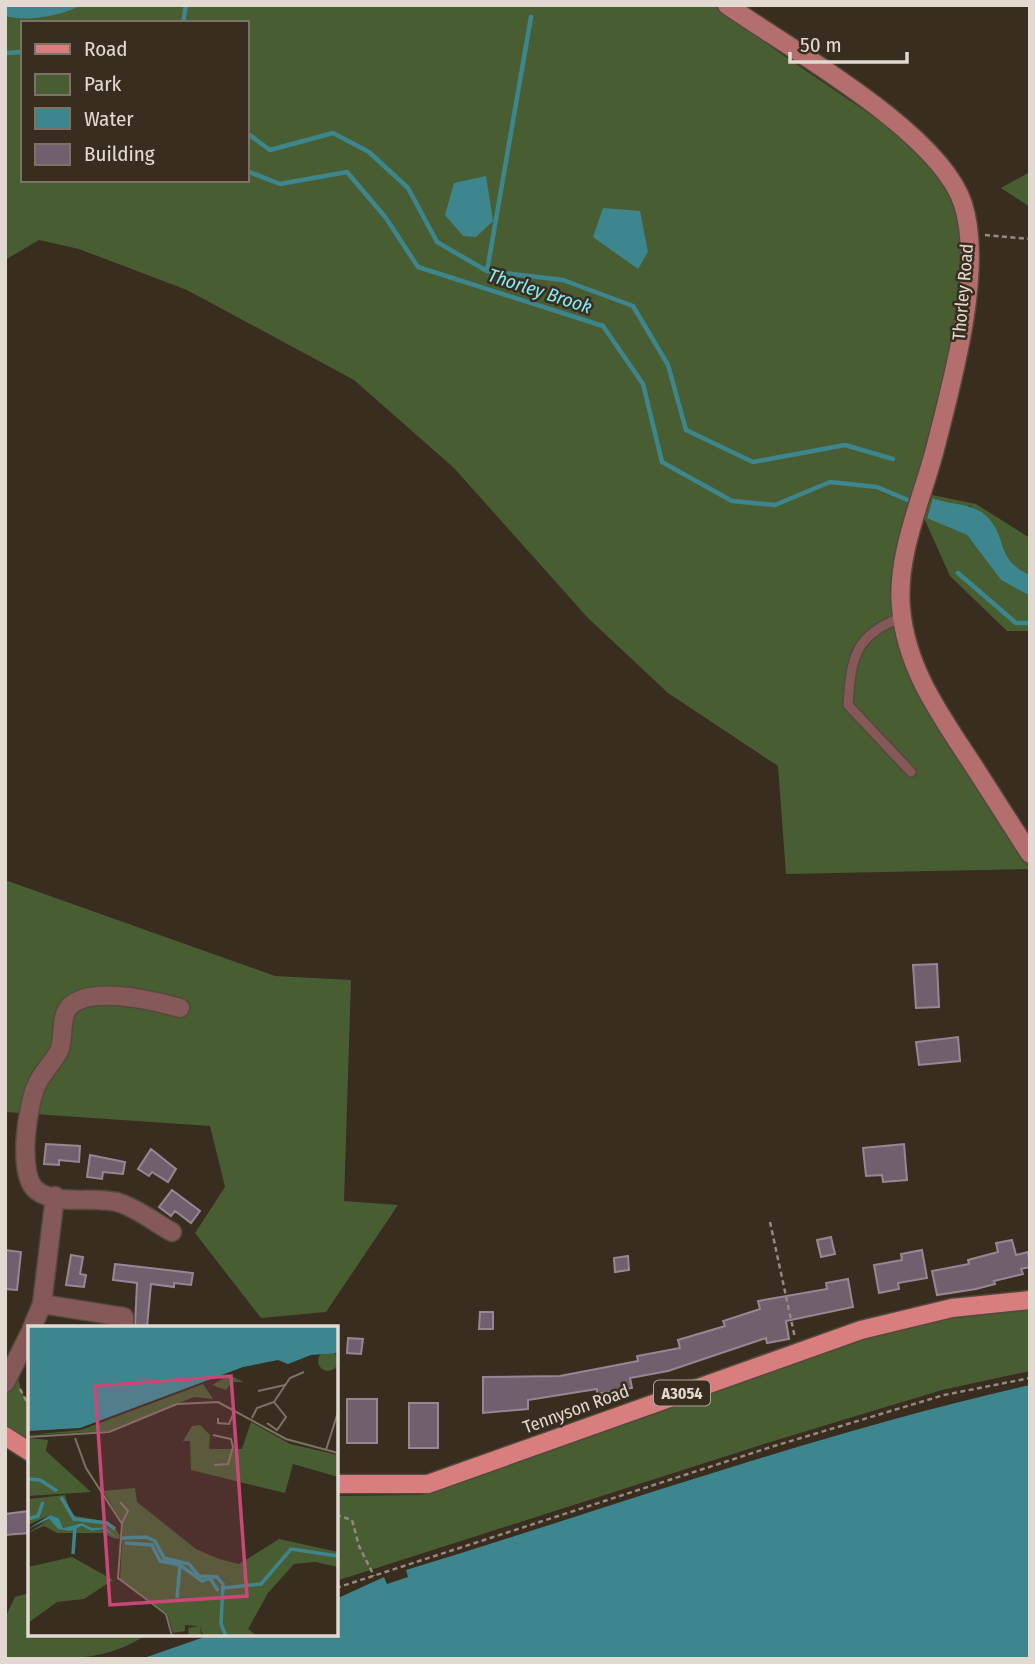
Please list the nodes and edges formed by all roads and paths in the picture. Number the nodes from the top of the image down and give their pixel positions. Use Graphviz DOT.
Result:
graph roads {
  1 [pos="727,5"];
  2 [pos="968,233"];
  3 [pos="1030,239"];
  4 [pos="902,617"];
  5 [pos="911,772"];
  6 [pos="1026,849"];
  7 [pos="180,1008"];
  8 [pos="55,1196"];
  9 [pos="770,1222"];
  10 [pos="172,1232"];
  11 [pos="1030,1300"];
  12 [pos="42,1304"];
  13 [pos="33,1326"];
  14 [pos="124,1326"];
  15 [pos="28,1337"];
  16 [pos="797,1351"];
  17 [pos="8,1373"];
  18 [pos="1030,1378"];
  19 [pos="5,1436"];
  20 [pos="28,1451"];
  21 [pos="338,1484"];
  22 [pos="338,1516"];
  23 [pos="374,1576"];
  24 [pos="338,1587"];
  1 -- 2 [label="main road, Thorley Road"];
  2 -- 3 [label="path"];
  2 -- 4 [label="main road, Thorley Road"];
  4 -- 5 [label="lane"];
  4 -- 6 [label="main road"];
  7 -- 8 [label="street"];
  8 -- 10 [label="street"];
  8 -- 12 [label="street"];
  9 -- 16 [label="path"];
  11 -- 16 [label="main road, Tennyson Road / A3054"];
  12 -- 13 [label="street"];
  12 -- 14 [label="street"];
  15 -- 17 [label="street"];
  16 -- 21 [label="main road, Tennyson Road / A3054"];
  18 -- 23 [label="path"];
  19 -- 20 [label="main road"];
  22 -- 23 [label="path"];
  23 -- 24 [label="path"];
}
